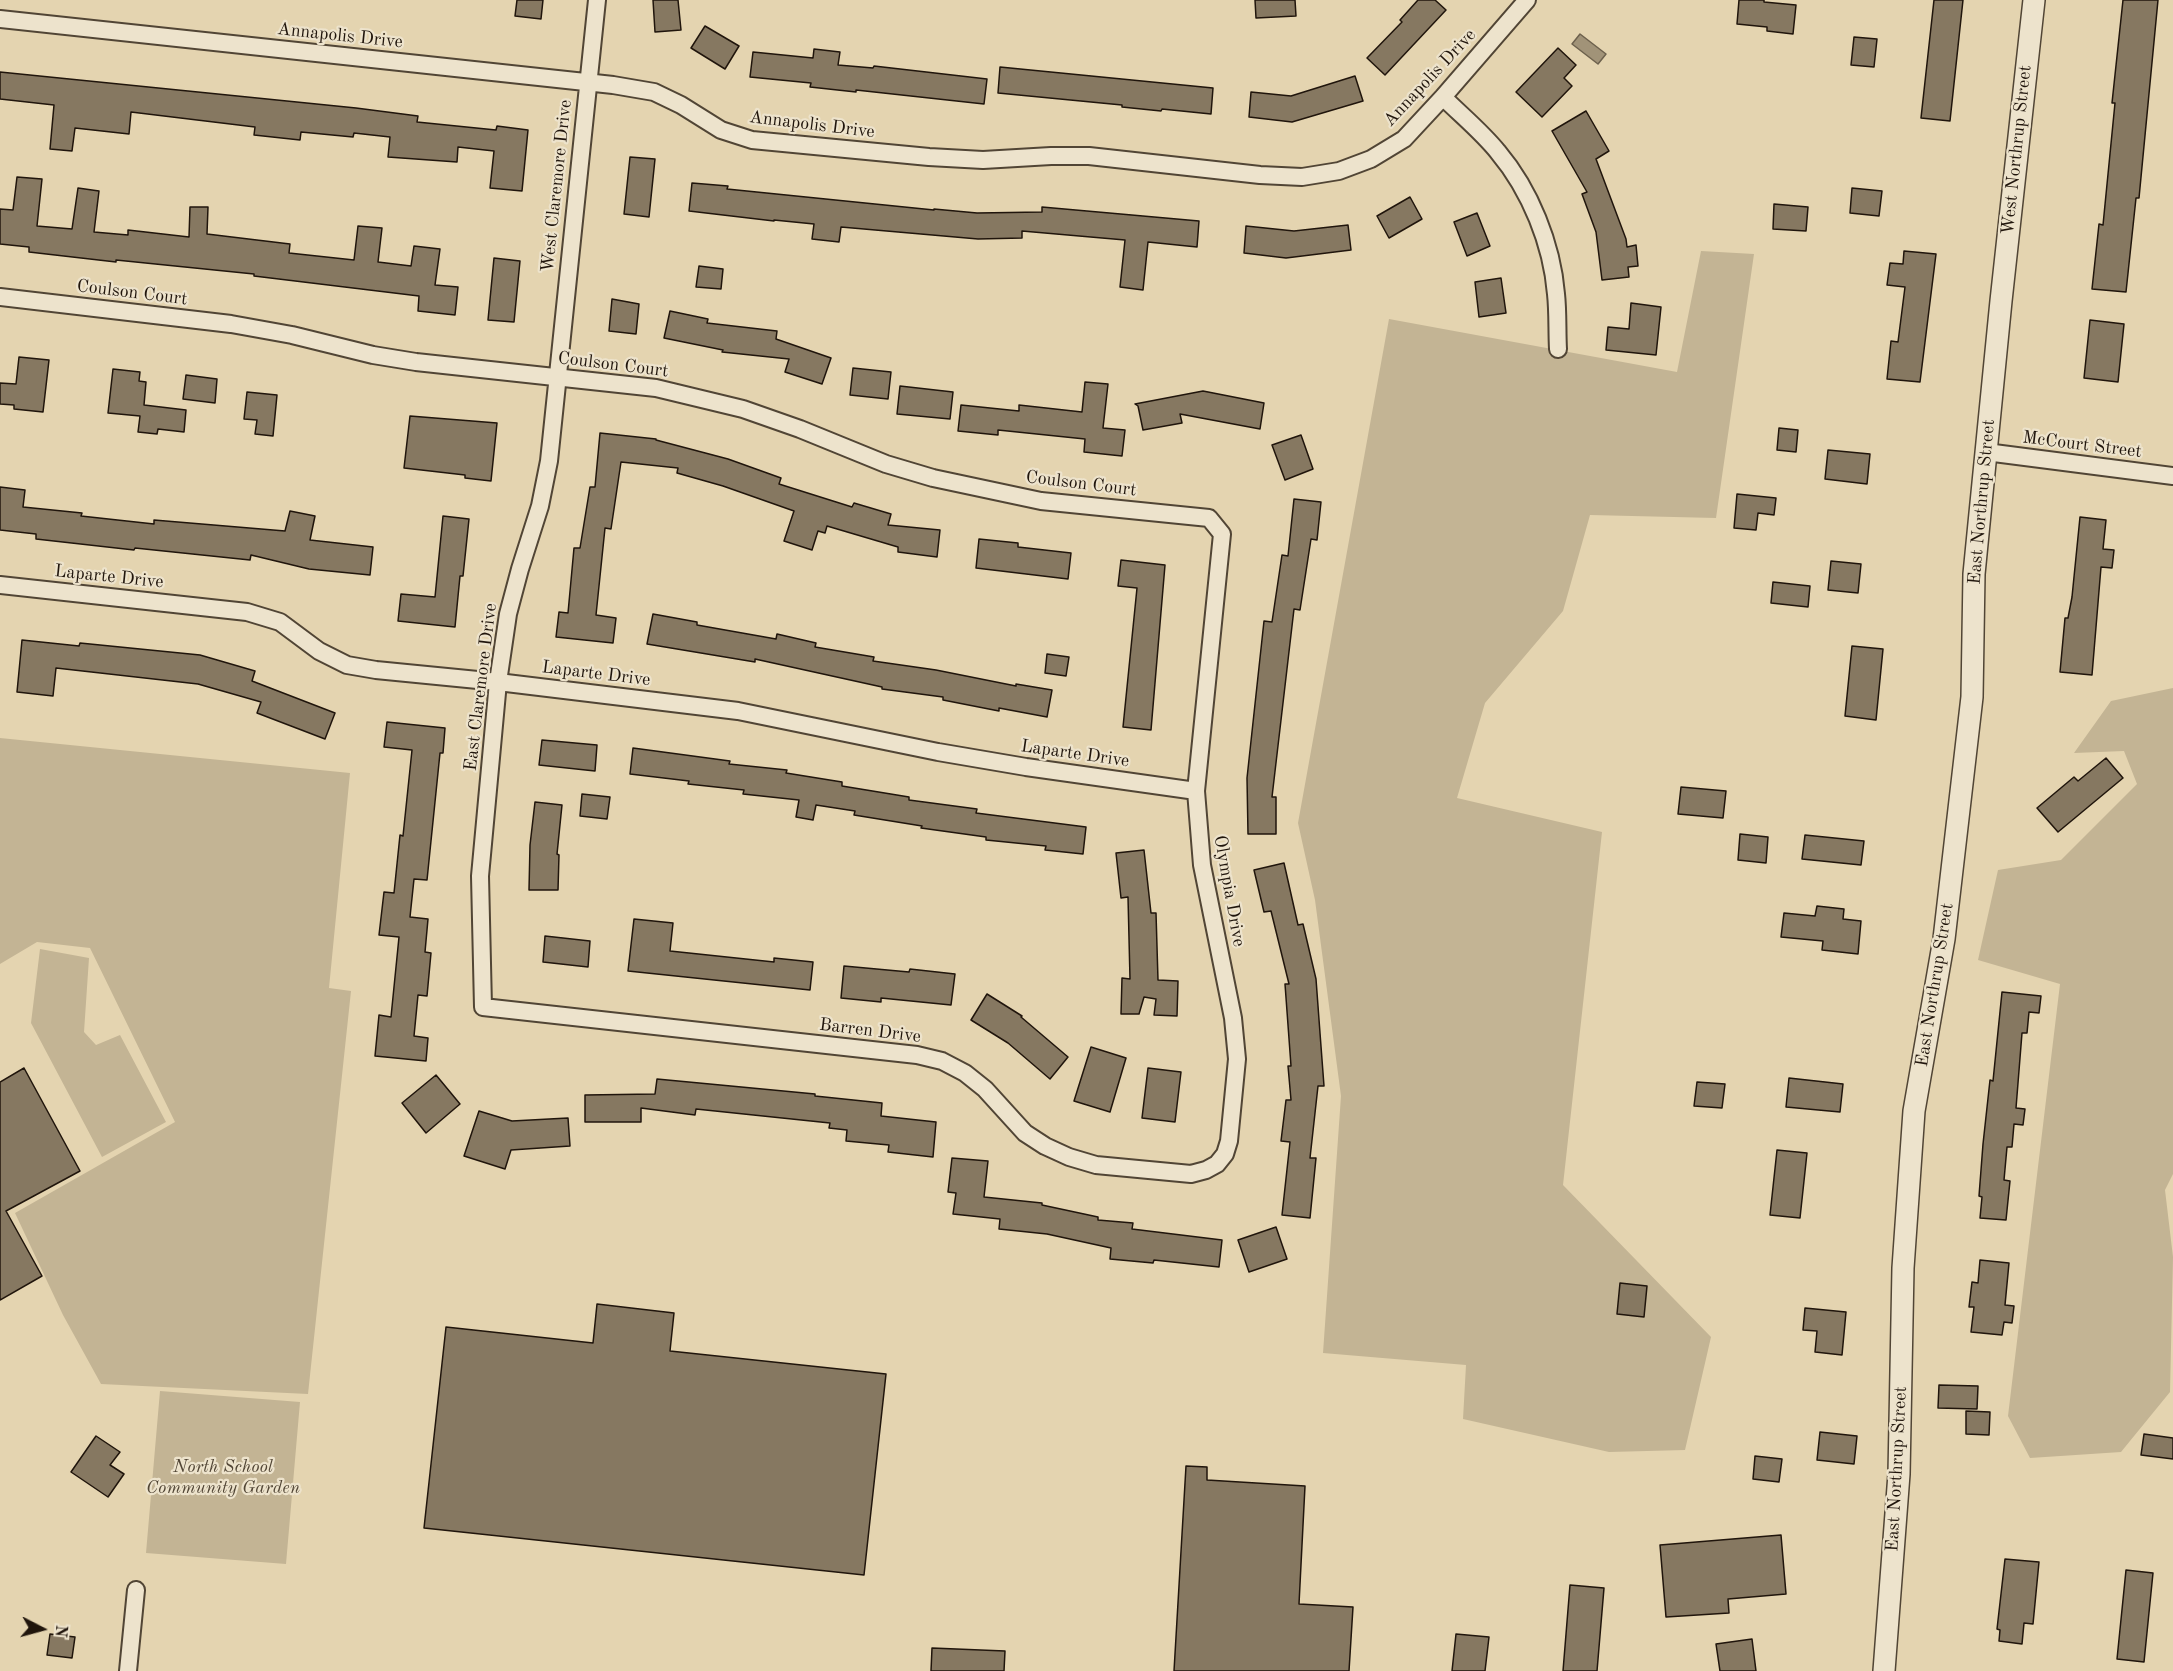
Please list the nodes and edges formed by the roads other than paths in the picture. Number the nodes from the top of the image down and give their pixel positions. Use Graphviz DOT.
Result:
graph roads {
  1 [pos="597,0"];
  2 [pos="1527,0"];
  3 [pos="2034,0"];
  4 [pos="0,19"];
  5 [pos="588,81"];
  6 [pos="1443,97"];
  7 [pos="0,297"];
  8 [pos="2001,301"];
  9 [pos="1558,349"];
  10 [pos="556,377"];
  11 [pos="1986,452"];
  12 [pos="2173,476"];
  13 [pos="1209,518"];
  14 [pos="0,585"];
  15 [pos="498,682"];
  16 [pos="1196,791"];
  17 [pos="483,1007"];
  18 [pos="1217,1164"];
  19 [pos="136,1590"];
  20 [pos="128,1671"];
  21 [pos="1884,1671"];
  1 -- 5 [label="street, West Claremore Drive"];
  2 -- 6 [label="street, Annapolis Drive"];
  3 -- 8 [label="street, West Northrup Street"];
  4 -- 5 [label="street, Annapolis Drive"];
  5 -- 6 [label="street, Annapolis Drive"];
  5 -- 10 [label="street, West Claremore Drive"];
  6 -- 9 [label="street"];
  7 -- 10 [label="street, Coulson Court"];
  8 -- 11 [label="street, East Northrup Street"];
  10 -- 13 [label="street, Coulson Court"];
  10 -- 15 [label="street, East Claremore Drive"];
  11 -- 12 [label="street, McCourt Street"];
  11 -- 21 [label="street, East Northrup Street"];
  13 -- 16 [label="street, Olympia Drive"];
  14 -- 15 [label="street, Laparte Drive"];
  15 -- 16 [label="street, Laparte Drive"];
  15 -- 17 [label="street, East Claremore Drive"];
  16 -- 18 [label="street, Olympia Drive"];
  17 -- 18 [label="street, Barren Drive"];
  19 -- 20 [label="street"];
}
